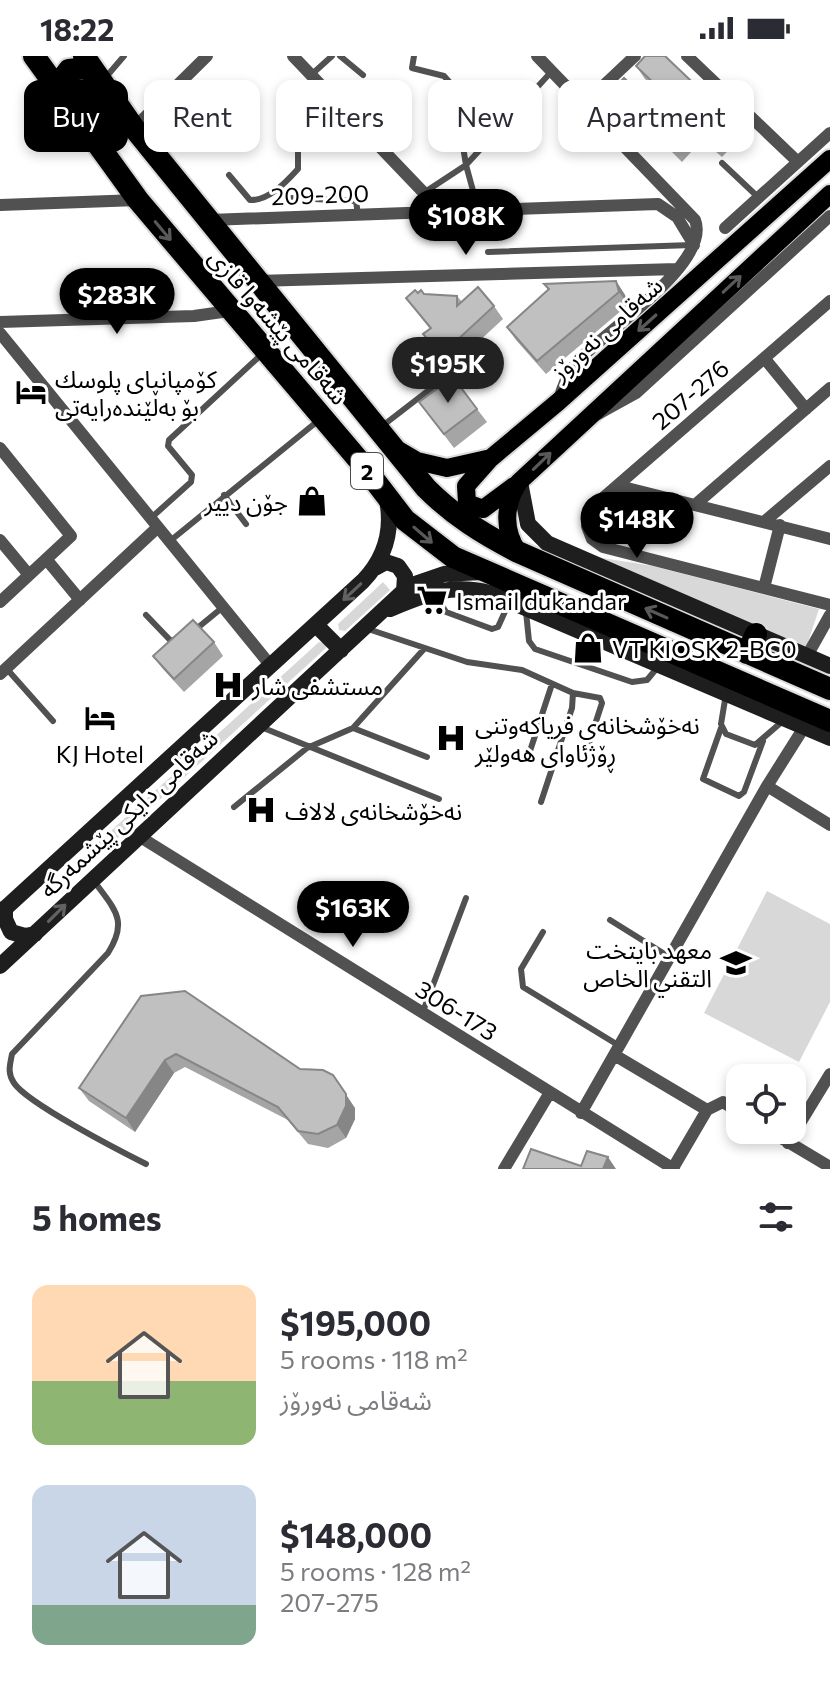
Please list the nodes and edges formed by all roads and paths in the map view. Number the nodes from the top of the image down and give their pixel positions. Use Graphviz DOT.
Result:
graph roads {
  1 [pos="34,56"];
  2 [pos="84,56"];
  3 [pos="124,56"];
  4 [pos="207,56"];
  5 [pos="293,56"];
  6 [pos="332,56"];
  7 [pos="340,56"];
  8 [pos="414,56"];
  9 [pos="537,56"];
  10 [pos="635,56"];
  11 [pos="687,56"];
  12 [pos="552,71"];
  13 [pos="311,75"];
  14 [pos="363,75"];
  15 [pos="49,80"];
  16 [pos="61,80"];
  17 [pos="99,80"];
  18 [pos="316,80"];
  19 [pos="561,80"];
  20 [pos="610,80"];
  21 [pos="128,120"];
  22 [pos="134,128"];
  23 [pos="830,133"];
  24 [pos="102,152"];
  25 [pos="298,152"];
  26 [pos="385,152"];
  27 [pos="630,152"];
  28 [pos="816,159"];
  29 [pos="722,163"];
  30 [pos="466,165"];
  31 [pos="229,175"];
  32 [pos="424,193"];
  33 [pos="830,194"];
  34 [pos="292,198"];
  35 [pos="759,198"];
  36 [pos="138,200"];
  37 [pos="0,205"];
  38 [pos="479,210"];
  39 [pos="434,212"];
  40 [pos="358,215"];
  41 [pos="830,216"];
  42 [pos="209,220"];
  43 [pos="725,228"];
  44 [pos="792,228"];
  45 [pos="815,230"];
  46 [pos="694,245"];
  47 [pos="488,252"];
  48 [pos="256,281"];
  49 [pos="676,281"];
  50 [pos="830,301"];
  51 [pos="229,311"];
  52 [pos="0,322"];
  53 [pos="0,333"];
  54 [pos="265,350"];
  55 [pos="765,359"];
  56 [pos="447,376"];
  57 [pos="830,388"];
  58 [pos="806,409"];
  59 [pos="322,417"];
  60 [pos="584,420"];
  61 [pos="385,436"];
  62 [pos="0,448"];
  63 [pos="491,458"];
  64 [pos="827,472"];
  65 [pos="519,482"];
  66 [pos="619,486"];
  67 [pos="224,495"];
  68 [pos="387,498"];
  69 [pos="696,504"];
  70 [pos="765,521"];
  71 [pos="155,522"];
  72 [pos="246,524"];
  73 [pos="780,525"];
  74 [pos="830,539"];
  75 [pos="0,540"];
  76 [pos="170,541"];
  77 [pos="518,552"];
  78 [pos="47,560"];
  79 [pos="375,568"];
  80 [pos="485,572"];
  81 [pos="29,575"];
  82 [pos="764,588"];
  83 [pos="404,591"];
  84 [pos="433,591"];
  85 [pos="517,598"];
  86 [pos="80,600"];
  87 [pos="0,602"];
  88 [pos="830,605"];
  89 [pos="223,607"];
  90 [pos="381,613"];
  91 [pos="146,615"];
  92 [pos="830,615"];
  93 [pos="316,625"];
  94 [pos="365,628"];
  95 [pos="191,633"];
  96 [pos="181,642"];
  97 [pos="752,643"];
  98 [pos="424,649"];
  99 [pos="341,650"];
  100 [pos="807,656"];
  101 [pos="660,665"];
  102 [pos="271,666"];
  103 [pos="830,666"];
  104 [pos="2,668"];
  105 [pos="552,684"];
  106 [pos="728,686"];
  107 [pos="830,689"];
  108 [pos="573,693"];
  109 [pos="805,718"];
  110 [pos="53,721"];
  111 [pos="258,726"];
  112 [pos="353,728"];
  113 [pos="721,728"];
  114 [pos="830,738"];
  115 [pos="763,741"];
  116 [pos="589,743"];
  117 [pos="307,748"];
  118 [pos="530,751"];
  119 [pos="427,757"];
  120 [pos="767,786"];
  121 [pos="742,795"];
  122 [pos="439,799"];
  123 [pos="541,802"];
  124 [pos="757,804"];
  125 [pos="234,807"];
  126 [pos="830,825"];
  127 [pos="137,835"];
  128 [pos="92,878"];
  129 [pos="466,898"];
  130 [pos="3,906"];
  131 [pos="610,920"];
  132 [pos="543,932"];
  133 [pos="35,934"];
  134 [pos="671,958"];
  135 [pos="0,966"];
  136 [pos="422,1014"];
  137 [pos="618,1052"];
  138 [pos="830,1074"];
  139 [pos="549,1094"];
  140 [pos="726,1104"];
  141 [pos="707,1110"];
  142 [pos="581,1113"];
  143 [pos="806,1113"];
  144 [pos="790,1144"];
  145 [pos="146,1164"];
  146 [pos="830,1167"];
  147 [pos="504,1169"];
  148 [pos="673,1169"];
  1 -- 15 [label="highway, شەقامی پێشەوا قازی / 2"];
  2 -- 17 [label="highway, شەقامی پێشەوا قازی / 2"];
  3 -- 17 [label="lane"];
  4 -- 22 [label="street"];
  5 -- 13 [label="street"];
  6 -- 13 [label="lane"];
  7 -- 14 [label="lane"];
  8 -- 30 [label="lane"];
  9 -- 12 [label="street"];
  10 -- 20 [label="street"];
  11 -- 28 [label="street"];
  12 -- 19 [label="street"];
  12 -- 30 [label="lane"];
  13 -- 18 [label="street"];
  16 -- 17 [label="highway"];
  21 -- 22 [label="highway, شەقامی پێشەوا قازی / 2"];
  22 -- 42 [label="highway, شەقامی پێشەوا قازی / 2"];
  23 -- 28 [label="street"];
  24 -- 36 [label="highway, شەقامی پێشەوا قازی / 2"];
  25 -- 31 [label="lane"];
  26 -- 32 [label="street"];
  27 -- 46 [label="street"];
  28 -- 35 [label="street"];
  28 -- 49 [label="main road, شەقامی نەورۆز"];
  29 -- 35 [label="lane"];
  30 -- 32 [label="lane"];
  30 -- 38 [label="lane"];
  32 -- 39 [label="street"];
  33 -- 44 [label="main road"];
  34 -- 40 [label="lane"];
  35 -- 43 [label="street"];
  36 -- 37 [label="street"];
  36 -- 51 [label="highway, شەقامی پێشەوا قازی / 2, one-way"];
  38 -- 39 [label="street, 209-200"];
  38 -- 46 [label="street, 209-200"];
  39 -- 40 [label="street, 209-200"];
  40 -- 42 [label="street, 209-200"];
  41 -- 45 [label="street"];
  42 -- 48 [label="highway, شەقامی پێشەوا قازی / 2"];
  44 -- 45 [label="main road"];
  60 -- 44 [label="main road, one-way"];
  45 -- 60 [label="street"];
  46 -- 47 [label="lane"];
  46 -- 49 [label="street"];
  48 -- 49 [label="street"];
  48 -- 61 [label="highway, شەقامی پێشەوا قازی / 2"];
  49 -- 63 [label="main road, شەقامی نەورۆز"];
  50 -- 55 [label="street, 207-276"];
  51 -- 52 [label="street"];
  51 -- 54 [label="highway, شەقامی پێشەوا قازی / 2"];
  53 -- 71 [label="street"];
  54 -- 59 [label="highway, شەقامی پێشەوا قازی / 2"];
  54 -- 71 [label="lane"];
  55 -- 58 [label="street"];
  55 -- 66 [label="street, 207-276"];
  56 -- 61 [label="lane"];
  57 -- 58 [label="street"];
  58 -- 69 [label="street"];
  59 -- 67 [label="lane"];
  59 -- 68 [label="highway, شەقامی پێشەوا قازی / 2"];
  65 -- 60 [label="main road, one-way"];
  61 -- 63 [label="main road, شەقامی نەورۆز"];
  61 -- 77 [label="highway, شەقامی پێشەوا قازی / 2"];
  62 -- 78 [label="street"];
  63 -- 65 [label="main road"];
  64 -- 70 [label="street"];
  65 -- 77 [label="main road"];
  65 -- 97 [label="street"];
  66 -- 69 [label="street"];
  66 -- 82 [label="street, 207-276"];
  67 -- 72 [label="lane"];
  67 -- 76 [label="lane"];
  68 -- 79 [label="street, شەقامی دایکی پێشمەرگە"];
  68 -- 80 [label="highway, شەقامی پێشەوا قازی / 2, one-way"];
  69 -- 70 [label="street"];
  70 -- 73 [label="street"];
  71 -- 76 [label="street"];
  71 -- 86 [label="street"];
  73 -- 74 [label="street"];
  73 -- 82 [label="street"];
  75 -- 81 [label="street"];
  76 -- 89 [label="street"];
  97 -- 77 [label="highway, شەقامی پێشەوا قازی / 2, one-way"];
  78 -- 81 [label="street"];
  78 -- 86 [label="street"];
  79 -- 83 [label="street"];
  79 -- 93 [label="street, شەقامی دایکی پێشمەرگە, one-way"];
  80 -- 83 [label="street, شەقامی دایکی پێشمەرگە"];
  80 -- 85 [label="highway, شەقامی پێشەوا قازی / 2"];
  81 -- 87 [label="street"];
  82 -- 88 [label="street"];
  83 -- 90 [label="street, شەقامی دایکی پێشمەرگە"];
  84 -- 85 [label="street"];
  84 -- 85 [label="lane"];
  84 -- 90 [label="street"];
  85 -- 101 [label="street"];
  85 -- 101 [label="lane"];
  85 -- 106 [label="highway, شەقامی پێشەوا قازی / 2"];
  86 -- 104 [label="street"];
  89 -- 95 [label="lane"];
  89 -- 102 [label="street"];
  90 -- 94 [label="street, شەقامی دایکی پێشمەرگە"];
  91 -- 96 [label="lane"];
  92 -- 100 [label="street"];
  93 -- 99 [label="street"];
  93 -- 102 [label="street, شەقامی دایکی پێشمەرگە"];
  94 -- 98 [label="lane"];
  94 -- 99 [label="street, شەقامی دایکی پێشمەرگە"];
  97 -- 100 [label="street"];
  97 -- 107 [label="highway, شەقامی پێشەوا قازی / 2"];
  98 -- 105 [label="lane"];
  98 -- 112 [label="lane"];
  99 -- 111 [label="street, شەقامی دایکی پێشمەرگە"];
  100 -- 103 [label="street"];
  101 -- 106 [label="street"];
  102 -- 130 [label="street, شەقامی دایکی پێشمەرگە"];
  104 -- 110 [label="lane"];
  105 -- 108 [label="lane"];
  105 -- 118 [label="lane"];
  106 -- 109 [label="highway, شەقامی پێشەوا قازی / 2"];
  106 -- 113 [label="lane"];
  108 -- 116 [label="lane"];
  108 -- 123 [label="lane"];
  109 -- 114 [label="street"];
  109 -- 115 [label="lane"];
  109 -- 120 [label="street"];
  111 -- 117 [label="lane"];
  111 -- 127 [label="street, شەقامی دایکی پێشمەرگە"];
  112 -- 117 [label="lane"];
  112 -- 119 [label="lane"];
  113 -- 115 [label="lane"];
  113 -- 121 [label="lane"];
  115 -- 121 [label="lane"];
  117 -- 122 [label="lane"];
  117 -- 125 [label="lane"];
  120 -- 124 [label="street"];
  120 -- 126 [label="street"];
  121 -- 124 [label="lane"];
  124 -- 134 [label="street"];
  127 -- 128 [label="street, شەقامی دایکی پێشمەرگە"];
  127 -- 136 [label="street, 306-173"];
  133 -- 128 [label="street, شەقامی دایکی پێشمەرگە, one-way"];
  128 -- 145 [label="lane"];
  129 -- 136 [label="lane"];
  130 -- 133 [label="street"];
  131 -- 134 [label="lane"];
  132 -- 137 [label="lane"];
  133 -- 135 [label="street, شەقامی دایکی پێشمەرگە"];
  134 -- 137 [label="street"];
  136 -- 139 [label="street, 306-173"];
  137 -- 141 [label="street"];
  137 -- 142 [label="street"];
  138 -- 143 [label="street"];
  139 -- 142 [label="street, 306-173"];
  139 -- 147 [label="street"];
  140 -- 141 [label="street"];
  141 -- 148 [label="street"];
  142 -- 148 [label="street, 306-173"];
  144 -- 146 [label="street"];
}
